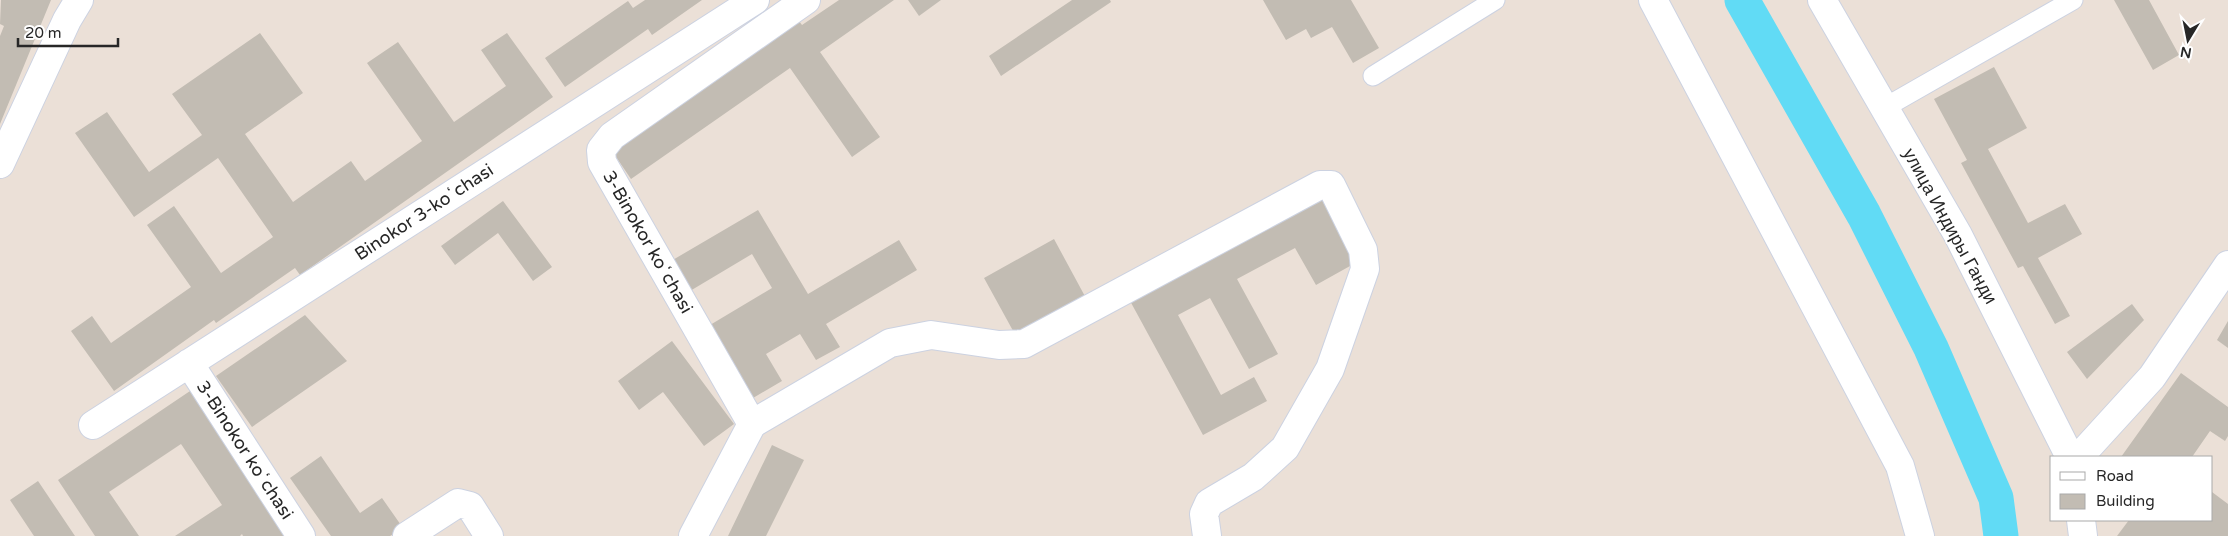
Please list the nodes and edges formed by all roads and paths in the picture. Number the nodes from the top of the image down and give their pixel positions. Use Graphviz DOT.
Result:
graph roads {
  1 [pos="79,0"];
  2 [pos="755,0"];
  3 [pos="806,0"];
  4 [pos="1495,0"];
  5 [pos="1654,0"];
  6 [pos="1822,0"];
  7 [pos="2073,0"];
  8 [pos="1372,76"];
  9 [pos="1884,108"];
  10 [pos="0,164"];
  11 [pos="2228,265"];
  12 [pos="189,364"];
  13 [pos="752,424"];
  14 [pos="93,425"];
  15 [pos="2069,456"];
  16 [pos="2080,456"];
  17 [pos="2081,521"];
  18 [pos="301,536"];
  19 [pos="407,536"];
  20 [pos="489,536"];
  21 [pos="693,536"];
  22 [pos="1208,536"];
  23 [pos="1920,536"];
  24 [pos="2083,536"];
  1 -- 10 [label="street"];
  2 -- 12 [label="street, Binokor 3-koʻchasi"];
  3 -- 13 [label="street, 3-Binokor koʻchasi"];
  4 -- 8 [label="lane"];
  5 -- 23 [label="street"];
  6 -- 9 [label="street, улица Индиры Ганди"];
  7 -- 9 [label="lane"];
  9 -- 15 [label="street, улица Индиры Ганди"];
  11 -- 16 [label="street"];
  12 -- 14 [label="street, Binokor 3-koʻchasi"];
  12 -- 18 [label="street, 3-Binokor koʻchasi"];
  13 -- 21 [label="street"];
  13 -- 22 [label="street"];
  17 -- 24 [label="street"];
  19 -- 20 [label="street"];
}
